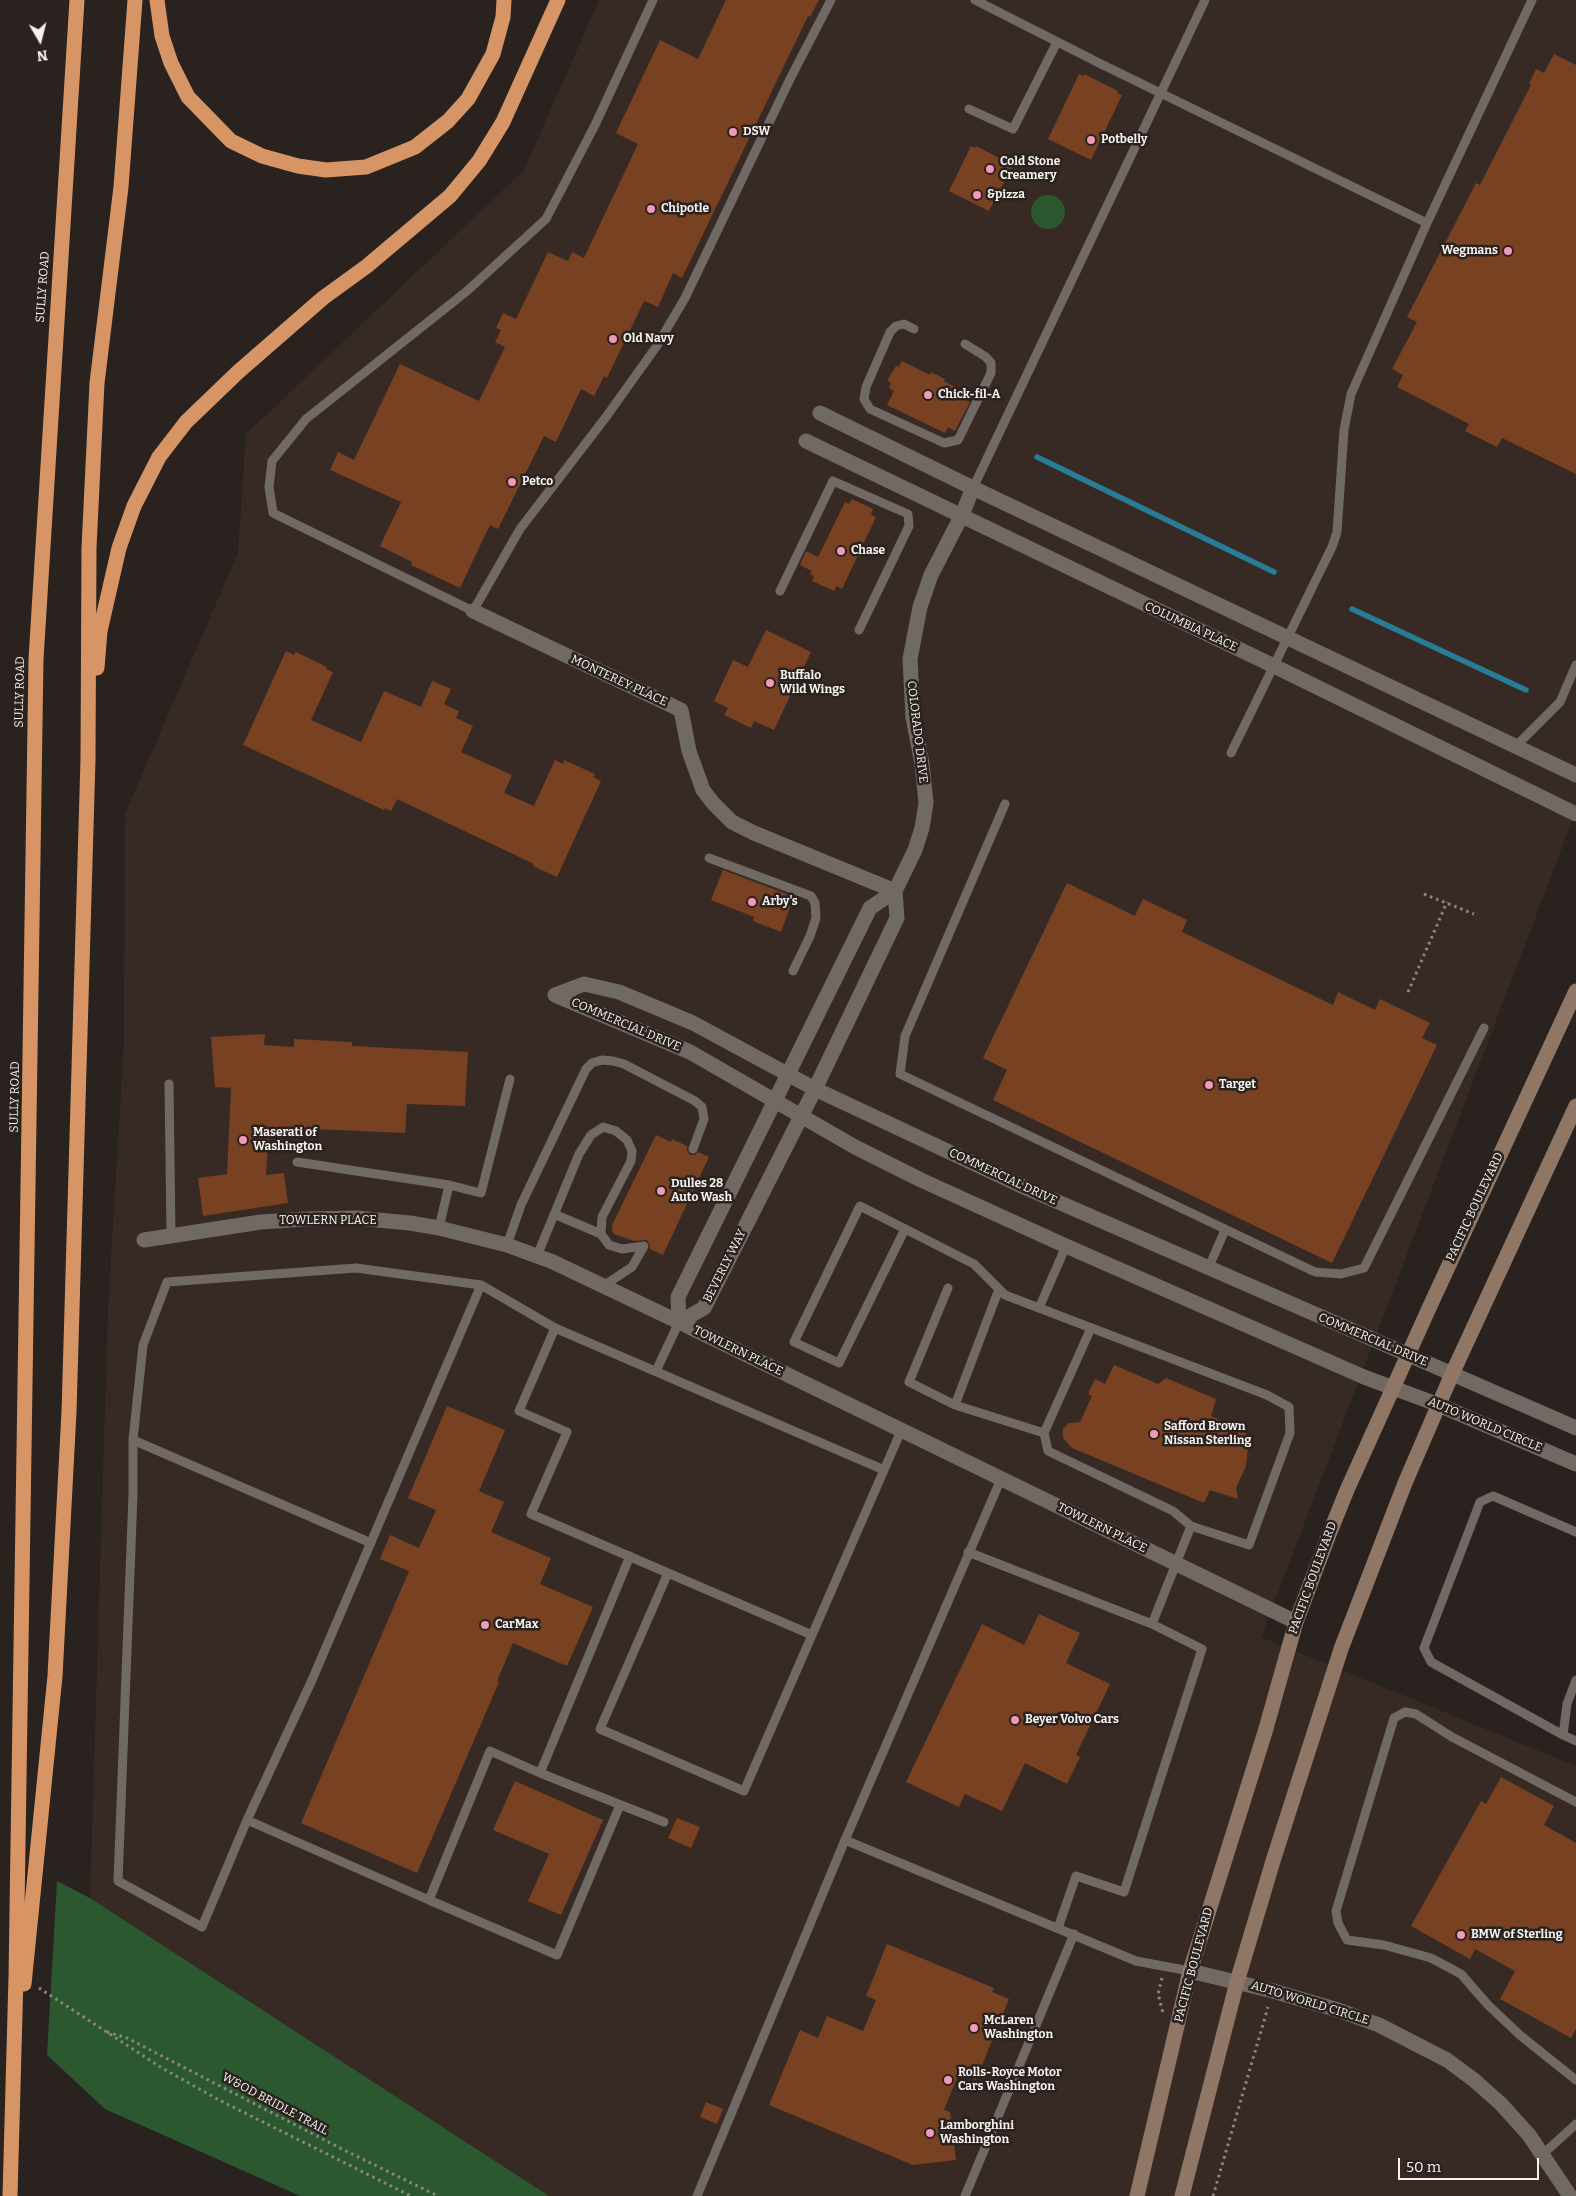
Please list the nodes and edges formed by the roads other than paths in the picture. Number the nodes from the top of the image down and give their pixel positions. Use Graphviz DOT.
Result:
graph roads {
  1 [pos="77,0"];
  2 [pos="135,0"];
  3 [pos="157,0"];
  4 [pos="504,0"];
  5 [pos="558,0"];
  6 [pos="653,0"];
  7 [pos="831,0"];
  8 [pos="975,0"];
  9 [pos="1205,0"];
  10 [pos="1532,0"];
  11 [pos="1057,42"];
  12 [pos="1161,93"];
  13 [pos="969,109"];
  14 [pos="1427,223"];
  15 [pos="914,329"];
  16 [pos="965,344"];
  17 [pos="820,413"];
  18 [pos="806,441"];
  19 [pos="973,488"];
  20 [pos="961,517"];
  21 [pos="780,591"];
  22 [pos="473,611"];
  23 [pos="859,630"];
  24 [pos="1288,638"];
  25 [pos="1576,665"];
  26 [pos="1274,666"];
  27 [pos="1515,747"];
  28 [pos="1230,753"];
  29 [pos="88,759"];
  30 [pos="1576,775"];
  31 [pos="1005,804"];
  32 [pos="1576,814"];
  33 [pos="709,858"];
  34 [pos="895,891"];
  35 [pos="792,971"];
  36 [pos="1576,991"];
  37 [pos="1484,1028"];
  38 [pos="788,1074"];
  39 [pos="510,1079"];
  40 [pos="169,1084"];
  41 [pos="815,1089"];
  42 [pos="775,1100"];
  43 [pos="1576,1106"];
  44 [pos="801,1116"];
  45 [pos="693,1149"];
  46 [pos="297,1162"];
  47 [pos="449,1185"];
  48 [pos="554,1214"];
  49 [pos="439,1228"];
  50 [pos="905,1230"];
  51 [pos="1225,1230"];
  52 [pos="601,1234"];
  53 [pos="171,1236"];
  54 [pos="144,1240"];
  55 [pos="507,1245"];
  56 [pos="1066,1246"];
  57 [pos="536,1256"];
  58 [pos="1208,1269"];
  59 [pos="481,1285"];
  60 [pos="603,1286"];
  61 [pos="948,1288"];
  62 [pos="998,1289"];
  63 [pos="1039,1308"];
  64 [pos="679,1322"];
  65 [pos="555,1328"];
  66 [pos="1091,1328"];
  67 [pos="1408,1354"];
  68 [pos="656,1371"];
  69 [pos="1452,1374"];
  70 [pos="1394,1388"];
  71 [pos="955,1405"];
  72 [pos="1439,1405"];
  73 [pos="1576,1428"];
  74 [pos="901,1431"];
  75 [pos="1044,1433"];
  76 [pos="133,1440"];
  77 [pos="1576,1464"];
  78 [pos="884,1470"];
  79 [pos="1001,1479"];
  80 [pos="1190,1526"];
  81 [pos="1576,1532"];
  82 [pos="371,1543"];
  83 [pos="968,1552"];
  84 [pos="630,1556"];
  85 [pos="1176,1564"];
  86 [pos="668,1573"];
  87 [pos="1296,1622"];
  88 [pos="1152,1624"];
  89 [pos="812,1635"];
  90 [pos="1576,1680"];
  91 [pos="1563,1735"];
  92 [pos="1576,1741"];
  93 [pos="540,1773"];
  94 [pos="1576,1802"];
  95 [pos="620,1805"];
  96 [pos="247,1820"];
  97 [pos="664,1822"];
  98 [pos="844,1840"];
  99 [pos="429,1900"];
  100 [pos="1058,1928"];
  101 [pos="1074,1934"];
  102 [pos="1190,1971"];
  103 [pos="1237,1982"];
  104 [pos="1576,2080"];
  105 [pos="12,2094"];
  106 [pos="1576,2124"];
  107 [pos="1544,2154"];
  108 [pos="10,2196"];
  109 [pos="697,2196"];
  110 [pos="965,2196"];
  111 [pos="1137,2196"];
  112 [pos="1182,2196"];
  113 [pos="1570,2196"];
  1 -- 105 [label="highway, SULLY ROAD"];
  2 -- 29 [label="highway"];
  3 -- 4 [label="highway"];
  5 -- 29 [label="highway"];
  6 -- 22 [label="lane"];
  7 -- 22 [label="lane"];
  8 -- 11 [label="lane"];
  9 -- 12 [label="lane"];
  10 -- 14 [label="lane"];
  11 -- 12 [label="lane"];
  11 -- 13 [label="lane"];
  12 -- 14 [label="lane"];
  12 -- 19 [label="lane"];
  14 -- 24 [label="lane"];
  15 -- 16 [label="lane"];
  17 -- 19 [label="street"];
  18 -- 20 [label="street, COLUMBIA PLACE"];
  19 -- 20 [label="street, COLORADO DRIVE"];
  19 -- 24 [label="street"];
  20 -- 26 [label="street, COLUMBIA PLACE"];
  20 -- 34 [label="street, COLORADO DRIVE"];
  21 -- 23 [label="lane"];
  22 -- 34 [label="street, MONTEREY PLACE"];
  24 -- 26 [label="lane"];
  24 -- 27 [label="street"];
  25 -- 27 [label="lane"];
  26 -- 28 [label="lane"];
  26 -- 32 [label="street, COLUMBIA PLACE"];
  27 -- 30 [label="street"];
  29 -- 105 [label="highway"];
  31 -- 51 [label="lane"];
  33 -- 35 [label="lane"];
  34 -- 38 [label="street, COLORADO DRIVE"];
  34 -- 41 [label="street"];
  36 -- 67 [label="main road, PACIFIC BOULEVARD"];
  37 -- 51 [label="lane"];
  38 -- 41 [label="street, COMMERCIAL DRIVE"];
  38 -- 42 [label="street"];
  38 -- 42 [label="street, COMMERCIAL DRIVE"];
  39 -- 47 [label="lane"];
  40 -- 53 [label="lane"];
  41 -- 44 [label="street, BEVERLY WAY"];
  41 -- 58 [label="street, COMMERCIAL DRIVE"];
  42 -- 44 [label="street, COMMERCIAL DRIVE"];
  42 -- 64 [label="street"];
  43 -- 69 [label="main road"];
  44 -- 56 [label="street, COMMERCIAL DRIVE"];
  44 -- 64 [label="street, BEVERLY WAY"];
  45 -- 55 [label="lane"];
  46 -- 47 [label="lane"];
  47 -- 49 [label="lane"];
  48 -- 52 [label="lane"];
  48 -- 52 [label="lane"];
  48 -- 57 [label="lane"];
  49 -- 53 [label="street, TOWLERN PLACE"];
  49 -- 55 [label="street, TOWLERN PLACE"];
  50 -- 50 [label="lane"];
  50 -- 62 [label="lane"];
  51 -- 58 [label="lane"];
  52 -- 60 [label="lane"];
  53 -- 54 [label="street, TOWLERN PLACE"];
  55 -- 57 [label="street, TOWLERN PLACE"];
  56 -- 63 [label="lane"];
  56 -- 70 [label="street, COMMERCIAL DRIVE"];
  57 -- 60 [label="street, TOWLERN PLACE"];
  58 -- 67 [label="street, COMMERCIAL DRIVE"];
  59 -- 65 [label="lane"];
  59 -- 76 [label="lane"];
  59 -- 82 [label="lane"];
  60 -- 64 [label="street, TOWLERN PLACE"];
  61 -- 71 [label="lane"];
  62 -- 63 [label="lane"];
  62 -- 71 [label="lane"];
  63 -- 66 [label="lane"];
  64 -- 68 [label="lane"];
  64 -- 74 [label="street, TOWLERN PLACE"];
  65 -- 68 [label="lane"];
  65 -- 84 [label="lane"];
  66 -- 75 [label="lane"];
  66 -- 80 [label="lane"];
  67 -- 69 [label="street, COMMERCIAL DRIVE"];
  67 -- 70 [label="main road, PACIFIC BOULEVARD"];
  68 -- 78 [label="lane"];
  69 -- 72 [label="main road"];
  69 -- 73 [label="street"];
  70 -- 72 [label="street, AUTO WORLD CIRCLE"];
  70 -- 87 [label="main road, PACIFIC BOULEVARD"];
  71 -- 75 [label="lane"];
  72 -- 77 [label="street, AUTO WORLD CIRCLE"];
  72 -- 103 [label="main road"];
  74 -- 78 [label="lane"];
  74 -- 79 [label="street, TOWLERN PLACE"];
  75 -- 80 [label="lane"];
  76 -- 82 [label="lane"];
  76 -- 96 [label="lane"];
  78 -- 89 [label="lane"];
  79 -- 83 [label="lane"];
  79 -- 85 [label="street, TOWLERN PLACE"];
  80 -- 85 [label="lane"];
  81 -- 91 [label="lane"];
  82 -- 96 [label="lane"];
  83 -- 88 [label="lane"];
  83 -- 98 [label="lane"];
  84 -- 86 [label="lane"];
  84 -- 93 [label="lane"];
  85 -- 87 [label="street, TOWLERN PLACE"];
  85 -- 88 [label="lane"];
  86 -- 89 [label="lane"];
  86 -- 89 [label="lane"];
  87 -- 102 [label="main road, PACIFIC BOULEVARD"];
  88 -- 100 [label="lane"];
  90 -- 91 [label="lane"];
  91 -- 92 [label="lane"];
  93 -- 95 [label="lane"];
  93 -- 99 [label="lane"];
  94 -- 104 [label="lane"];
  95 -- 97 [label="lane"];
  95 -- 99 [label="lane"];
  96 -- 99 [label="lane"];
  98 -- 100 [label="lane"];
  98 -- 109 [label="lane"];
  100 -- 101 [label="lane"];
  101 -- 102 [label="lane"];
  101 -- 110 [label="lane"];
  102 -- 103 [label="street, AUTO WORLD CIRCLE"];
  102 -- 111 [label="main road, PACIFIC BOULEVARD"];
  103 -- 107 [label="street, AUTO WORLD CIRCLE"];
  103 -- 112 [label="main road"];
  105 -- 108 [label="highway, SULLY ROAD"];
  106 -- 107 [label="lane"];
  107 -- 113 [label="street, AUTO WORLD CIRCLE"];
}
